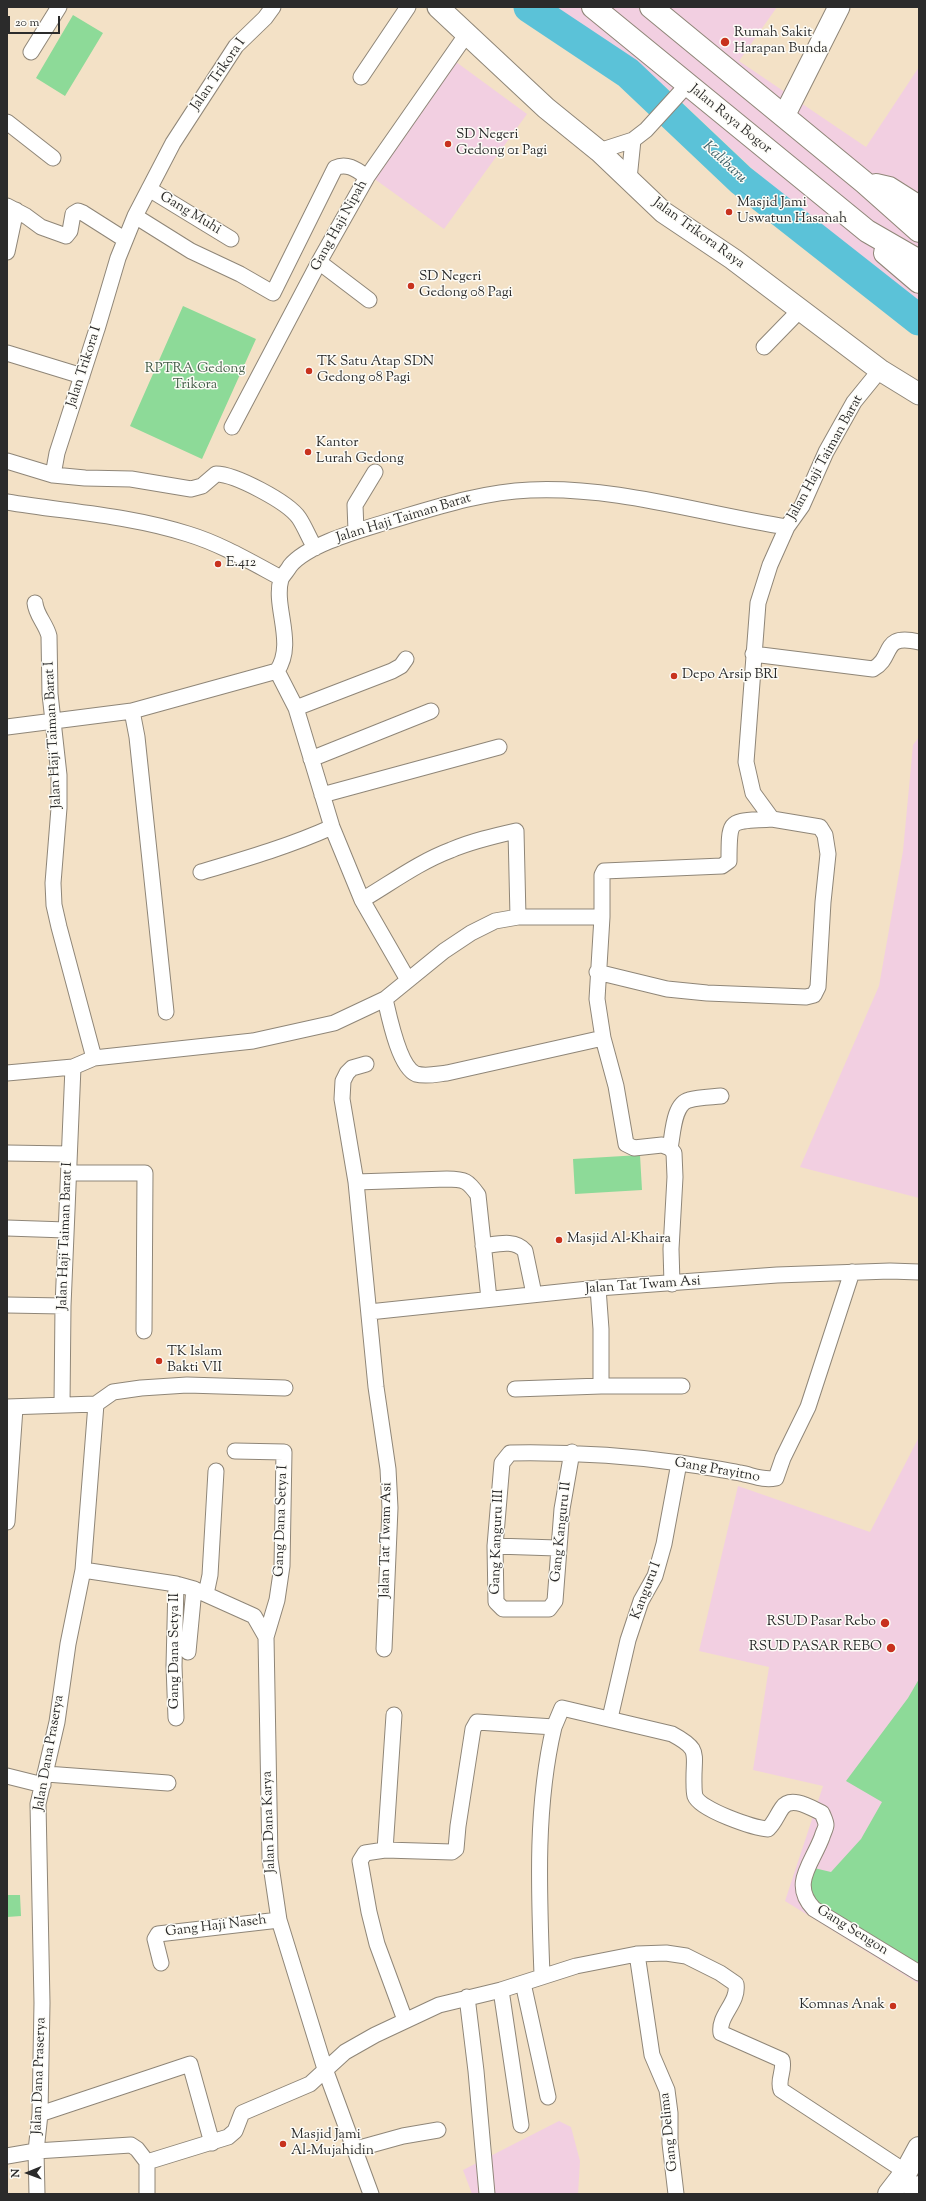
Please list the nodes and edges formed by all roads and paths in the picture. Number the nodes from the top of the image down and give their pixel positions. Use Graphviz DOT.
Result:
graph roads {
  1 [pos="59,7"];
  2 [pos="273,7"];
  3 [pos="408,7"];
  4 [pos="438,7"];
  5 [pos="593,7"];
  6 [pos="651,7"];
  7 [pos="839,7"];
  8 [pos="466,35"];
  9 [pos="30,52"];
  10 [pos="361,77"];
  11 [pos="687,85"];
  12 [pos="784,116"];
  13 [pos="7,122"];
  14 [pos="633,140"];
  15 [pos="599,151"];
  16 [pos="53,158"];
  17 [pos="367,177"];
  18 [pos="629,179"];
  19 [pos="865,183"];
  20 [pos="150,189"];
  21 [pos="919,207"];
  22 [pos="11,208"];
  23 [pos="135,216"];
  24 [pos="867,231"];
  25 [pos="919,232"];
  26 [pos="124,239"];
  27 [pos="231,239"];
  28 [pos="7,252"];
  29 [pos="915,258"];
  30 [pos="319,262"];
  31 [pos="919,282"];
  32 [pos="369,300"];
  33 [pos="800,310"];
  34 [pos="764,347"];
  35 [pos="7,353"];
  36 [pos="880,370"];
  37 [pos="82,376"];
  38 [pos="919,394"];
  39 [pos="232,427"];
  40 [pos="7,461"];
  41 [pos="375,472"];
  42 [pos="53,475"];
  43 [pos="7,502"];
  44 [pos="787,527"];
  45 [pos="356,531"];
  46 [pos="315,548"];
  47 [pos="282,578"];
  48 [pos="35,603"];
  49 [pos="919,642"];
  50 [pos="753,654"];
  51 [pos="406,659"];
  52 [pos="277,671"];
  53 [pos="296,708"];
  54 [pos="132,711"];
  55 [pos="431,711"];
  56 [pos="52,722"];
  57 [pos="7,727"];
  58 [pos="499,747"];
  59 [pos="311,759"];
  60 [pos="322,795"];
  61 [pos="772,819"];
  62 [pos="332,827"];
  63 [pos="200,872"];
  64 [pos="362,900"];
  65 [pos="518,917"];
  66 [pos="602,917"];
  67 [pos="597,972"];
  68 [pos="408,980"];
  69 [pos="384,999"];
  70 [pos="166,1012"];
  71 [pos="603,1038"];
  72 [pos="94,1058"];
  73 [pos="366,1064"];
  74 [pos="74,1068"];
  75 [pos="7,1073"];
  76 [pos="721,1096"];
  77 [pos="670,1148"];
  78 [pos="7,1153"];
  79 [pos="69,1154"];
  80 [pos="69,1173"];
  81 [pos="356,1182"];
  82 [pos="7,1228"];
  83 [pos="66,1230"];
  84 [pos="483,1246"];
  85 [pos="852,1272"];
  86 [pos="919,1272"];
  87 [pos="672,1284"];
  88 [pos="598,1288"];
  89 [pos="534,1294"];
  90 [pos="489,1299"];
  91 [pos="7,1305"];
  92 [pos="63,1306"];
  93 [pos="368,1312"];
  94 [pos="144,1331"];
  95 [pos="601,1386"];
  96 [pos="682,1386"];
  97 [pos="285,1388"];
  98 [pos="515,1389"];
  99 [pos="62,1404"];
  100 [pos="96,1404"];
  101 [pos="11,1408"];
  102 [pos="235,1451"];
  103 [pos="572,1452"];
  104 [pos="510,1454"];
  105 [pos="679,1463"];
  106 [pos="216,1471"];
  107 [pos="7,1522"];
  108 [pos="495,1546"];
  109 [pos="557,1548"];
  110 [pos="83,1570"];
  111 [pos="176,1584"];
  112 [pos="200,1591"];
  113 [pos="549,1609"];
  114 [pos="266,1637"];
  115 [pos="384,1649"];
  116 [pos="188,1652"];
  117 [pos="394,1715"];
  118 [pos="176,1718"];
  119 [pos="610,1718"];
  120 [pos="554,1727"];
  121 [pos="7,1776"];
  122 [pos="44,1780"];
  123 [pos="168,1784"];
  124 [pos="385,1850"];
  125 [pos="279,1920"];
  126 [pos="637,1954"];
  127 [pos="161,1963"];
  128 [pos="919,1973"];
  129 [pos="542,1975"];
  130 [pos="523,1983"];
  131 [pos="501,1990"];
  132 [pos="467,1997"];
  133 [pos="405,2020"];
  134 [pos="325,2069"];
  135 [pos="548,2097"];
  136 [pos="40,2114"];
  137 [pos="521,2125"];
  138 [pos="438,2130"];
  139 [pos="212,2143"];
  140 [pos="919,2148"];
  141 [pos="356,2149"];
  142 [pos="36,2151"];
  143 [pos="7,2156"];
  144 [pos="147,2162"];
  145 [pos="913,2180"];
  146 [pos="37,2194"];
  147 [pos="147,2194"];
  148 [pos="371,2194"];
  149 [pos="487,2194"];
  150 [pos="676,2194"];
  151 [pos="889,2194"];
  152 [pos="915,2194"];
  1 -- 9 [label="street"];
  2 -- 20 [label="street, Jalan Trikora I"];
  3 -- 10 [label="street"];
  4 -- 8 [label="street, Jalan Trikora Raya"];
  5 -- 11 [label="highway, Jalan Raya Bogor"];
  6 -- 12 [label="highway"];
  7 -- 12 [label="street"];
  8 -- 15 [label="street, Jalan Trikora Raya"];
  8 -- 17 [label="street, Gang Haji Nipah"];
  11 -- 14 [label="street"];
  11 -- 24 [label="highway, Jalan Raya Bogor"];
  12 -- 19 [label="highway"];
  13 -- 16 [label="street"];
  14 -- 15 [label="street"];
  14 -- 18 [label="street"];
  15 -- 18 [label="street, Jalan Trikora Raya"];
  17 -- 23 [label="street"];
  17 -- 30 [label="street, Gang Haji Nipah"];
  18 -- 33 [label="street, Jalan Trikora Raya"];
  19 -- 21 [label="highway"];
  19 -- 25 [label="highway"];
  20 -- 23 [label="street, Jalan Trikora I"];
  20 -- 27 [label="street, Gang Muhi"];
  22 -- 26 [label="street"];
  22 -- 28 [label="street"];
  23 -- 26 [label="street, Jalan Trikora I"];
  24 -- 29 [label="highway, Jalan Raya Bogor"];
  24 -- 31 [label="highway, Jalan Raya Bogor"];
  26 -- 37 [label="street, Jalan Trikora I"];
  30 -- 32 [label="street"];
  30 -- 39 [label="street, Gang Haji Nipah"];
  33 -- 34 [label="street"];
  33 -- 36 [label="street, Jalan Trikora Raya"];
  35 -- 37 [label="street"];
  36 -- 38 [label="street, Jalan Trikora Raya"];
  36 -- 44 [label="street, Jalan Haji Taiman Barat"];
  37 -- 42 [label="street, Jalan Trikora I"];
  40 -- 42 [label="street"];
  41 -- 45 [label="street"];
  42 -- 46 [label="street"];
  43 -- 47 [label="street"];
  44 -- 45 [label="street, Jalan Haji Taiman Barat"];
  44 -- 50 [label="street, Jalan Haji Taiman Barat"];
  45 -- 46 [label="street, Jalan Haji Taiman Barat"];
  46 -- 47 [label="street, Jalan Haji Taiman Barat"];
  47 -- 52 [label="street"];
  48 -- 56 [label="street, Jalan Haji Taiman Barat I"];
  49 -- 50 [label="street"];
  50 -- 61 [label="street, Jalan Haji Taiman Barat"];
  51 -- 53 [label="street"];
  52 -- 53 [label="street"];
  52 -- 54 [label="street"];
  53 -- 59 [label="street"];
  54 -- 56 [label="street"];
  54 -- 70 [label="street"];
  55 -- 59 [label="street"];
  56 -- 57 [label="street"];
  56 -- 72 [label="street, Jalan Haji Taiman Barat I"];
  58 -- 60 [label="street"];
  59 -- 60 [label="street"];
  60 -- 62 [label="street"];
  61 -- 66 [label="street"];
  61 -- 67 [label="street"];
  62 -- 63 [label="street"];
  62 -- 64 [label="street"];
  64 -- 65 [label="street"];
  64 -- 68 [label="street"];
  65 -- 66 [label="street"];
  65 -- 68 [label="street"];
  66 -- 67 [label="street"];
  67 -- 71 [label="street"];
  68 -- 69 [label="street"];
  69 -- 71 [label="street"];
  69 -- 72 [label="street"];
  71 -- 77 [label="street"];
  72 -- 74 [label="street"];
  73 -- 81 [label="street, Jalan Tat Twam Asi"];
  74 -- 75 [label="street"];
  74 -- 79 [label="street, Jalan Haji Taiman Barat I"];
  76 -- 77 [label="street"];
  77 -- 87 [label="street"];
  78 -- 79 [label="street"];
  79 -- 80 [label="street, Jalan Haji Taiman Barat I"];
  80 -- 83 [label="street, Jalan Haji Taiman Barat I"];
  80 -- 94 [label="street"];
  81 -- 84 [label="street"];
  81 -- 93 [label="street, Jalan Tat Twam Asi"];
  82 -- 83 [label="street"];
  83 -- 92 [label="street, Jalan Haji Taiman Barat I"];
  84 -- 89 [label="street"];
  84 -- 90 [label="street"];
  85 -- 86 [label="street, Jalan Tat Twam Asi"];
  85 -- 87 [label="street, Jalan Tat Twam Asi"];
  85 -- 105 [label="street, Gang Prayitno"];
  87 -- 88 [label="street, Jalan Tat Twam Asi"];
  88 -- 89 [label="street, Jalan Tat Twam Asi"];
  88 -- 95 [label="street"];
  89 -- 90 [label="street, Jalan Tat Twam Asi"];
  90 -- 93 [label="street, Jalan Tat Twam Asi"];
  91 -- 92 [label="street"];
  92 -- 99 [label="street, Jalan Haji Taiman Barat I"];
  93 -- 115 [label="street, Jalan Tat Twam Asi"];
  95 -- 96 [label="street"];
  95 -- 98 [label="street"];
  97 -- 100 [label="street"];
  99 -- 100 [label="street"];
  99 -- 101 [label="street"];
  100 -- 110 [label="street, Jalan Dana Praserya"];
  101 -- 107 [label="street"];
  102 -- 114 [label="street, Gang Dana Setya I"];
  103 -- 104 [label="street, Gang Prayitno"];
  103 -- 105 [label="street, Gang Prayitno"];
  103 -- 109 [label="street, Gang Kanguru II"];
  104 -- 108 [label="street, Gang Kanguru III"];
  105 -- 119 [label="street, Kanguru I"];
  106 -- 112 [label="street"];
  108 -- 109 [label="street"];
  108 -- 113 [label="street, Gang Kanguru III"];
  109 -- 113 [label="street, Gang Kanguru II"];
  110 -- 111 [label="street, Jalan Dana Karya"];
  110 -- 122 [label="street, Jalan Dana Praserya"];
  111 -- 112 [label="street, Jalan Dana Karya"];
  111 -- 118 [label="street, Gang Dana Setya II"];
  112 -- 114 [label="street, Jalan Dana Karya"];
  112 -- 116 [label="street"];
  114 -- 125 [label="street, Jalan Dana Karya"];
  117 -- 124 [label="street"];
  119 -- 120 [label="street"];
  119 -- 128 [label="street, Gang Sengon"];
  120 -- 124 [label="street"];
  120 -- 129 [label="street"];
  121 -- 122 [label="street"];
  122 -- 123 [label="street"];
  122 -- 136 [label="street, Jalan Dana Praserya"];
  124 -- 133 [label="street"];
  125 -- 127 [label="street, Gang Haji Naseh"];
  125 -- 134 [label="street, Jalan Dana Karya"];
  126 -- 129 [label="street"];
  126 -- 145 [label="street"];
  126 -- 150 [label="street, Gang Delima"];
  129 -- 130 [label="street"];
  130 -- 131 [label="street"];
  130 -- 135 [label="street"];
  131 -- 132 [label="street"];
  131 -- 137 [label="street"];
  132 -- 133 [label="street"];
  132 -- 149 [label="street"];
  133 -- 134 [label="street"];
  134 -- 139 [label="street"];
  134 -- 141 [label="street, Jalan Dana Karya"];
  136 -- 139 [label="street"];
  136 -- 142 [label="street, Jalan Dana Praserya"];
  138 -- 141 [label="street"];
  139 -- 144 [label="street"];
  140 -- 145 [label="highway"];
  141 -- 148 [label="street, Jalan Dana Karya"];
  142 -- 143 [label="street"];
  142 -- 144 [label="street"];
  142 -- 146 [label="street, Jalan Dana Praserya"];
  144 -- 147 [label="street"];
  145 -- 151 [label="highway"];
  145 -- 152 [label="highway"];
}
